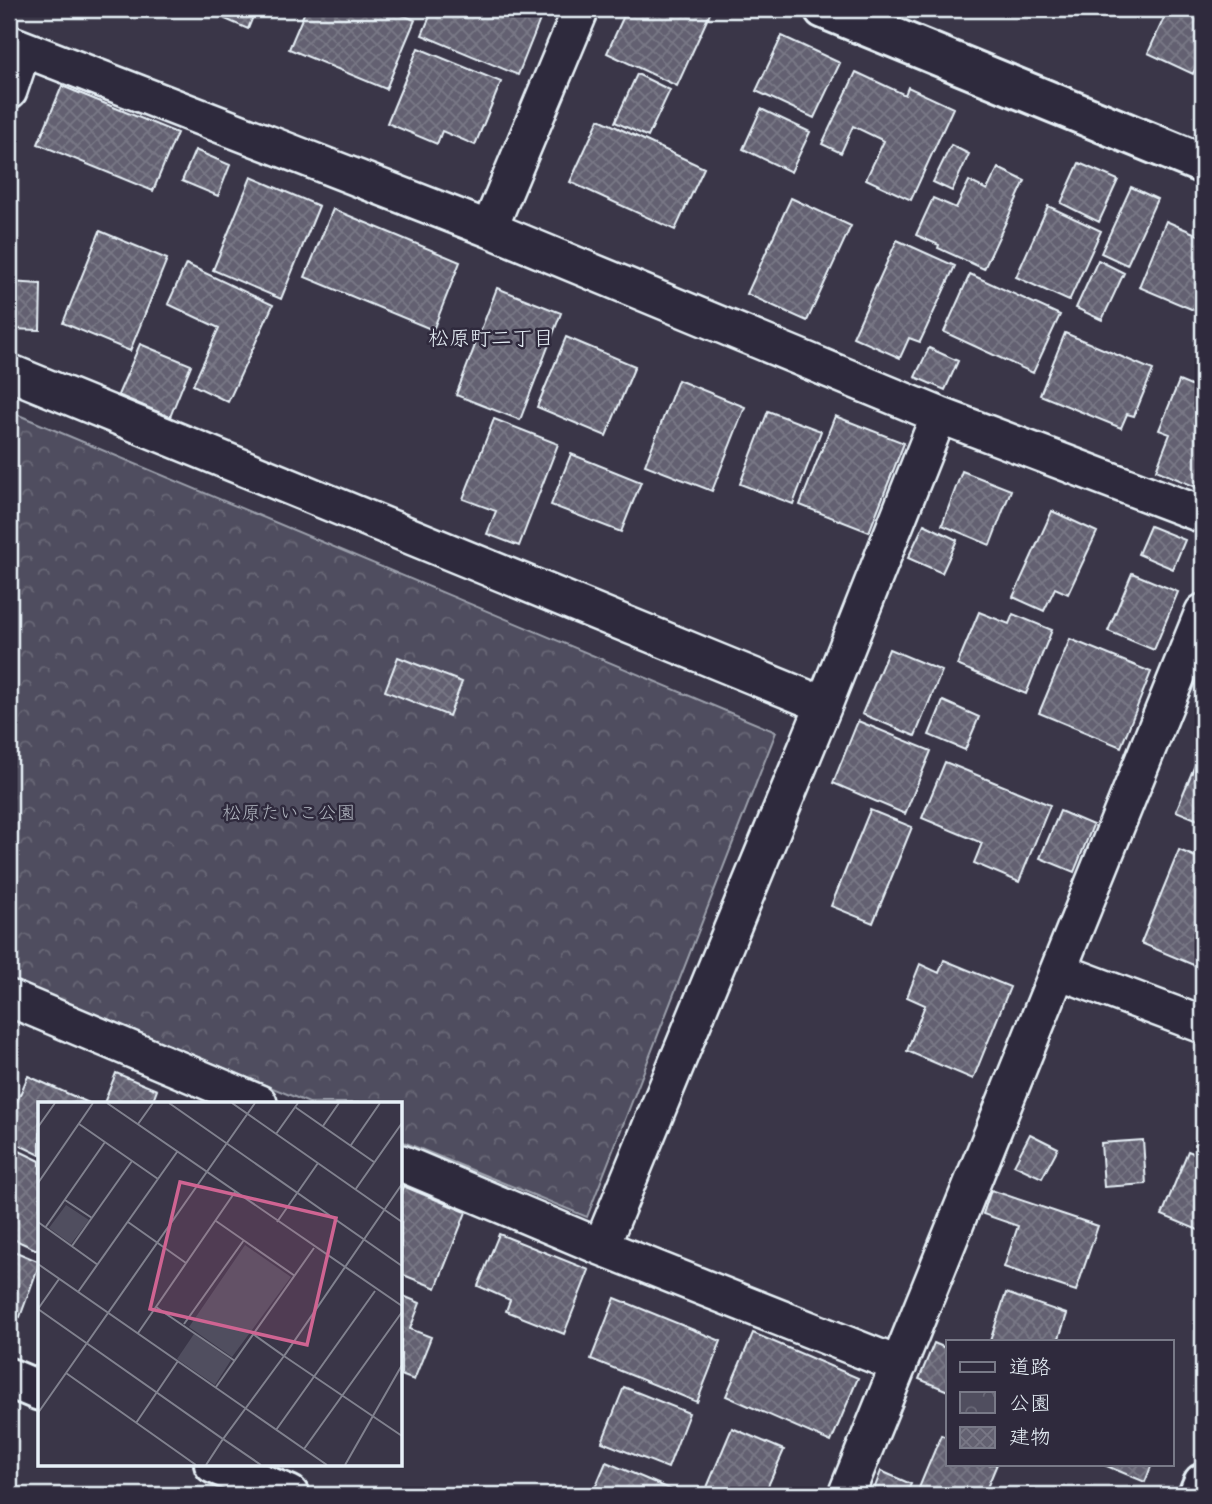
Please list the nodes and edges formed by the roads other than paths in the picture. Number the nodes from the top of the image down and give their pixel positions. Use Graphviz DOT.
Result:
graph roads {
  1 [pos="581,9"];
  2 [pos="824,9"];
  3 [pos="16,46"];
  4 [pos="9,91"];
  5 [pos="1203,164"];
  6 [pos="489,229"];
  7 [pos="9,372"];
  8 [pos="939,415"];
  9 [pos="1203,514"];
  10 [pos="1203,612"];
  11 [pos="824,705"];
  12 [pos="1059,971"];
  13 [pos="9,998"];
  14 [pos="1203,1025"];
  15 [pos="257,1102"];
  16 [pos="402,1163"];
  17 [pos="601,1247"];
  18 [pos="899,1365"];
  19 [pos="9,1378"];
  20 [pos="38,1390"];
  21 [pos="219,1466"];
  22 [pos="1203,1483"];
  23 [pos="289,1495"];
  24 [pos="846,1495"];
  25 [pos="1198,1495"];
  1 -- 6 [label="street"];
  2 -- 5 [label="street"];
  3 -- 4 [label="street"];
  3 -- 6 [label="street"];
  6 -- 8 [label="street"];
  7 -- 11 [label="street"];
  8 -- 9 [label="street"];
  8 -- 11 [label="street"];
  10 -- 12 [label="street"];
  11 -- 17 [label="street"];
  12 -- 14 [label="street"];
  12 -- 18 [label="street"];
  13 -- 15 [label="street"];
  16 -- 17 [label="street"];
  17 -- 18 [label="street"];
  18 -- 24 [label="street"];
  19 -- 20 [label="street"];
  21 -- 23 [label="street"];
  22 -- 25 [label="street"];
}
